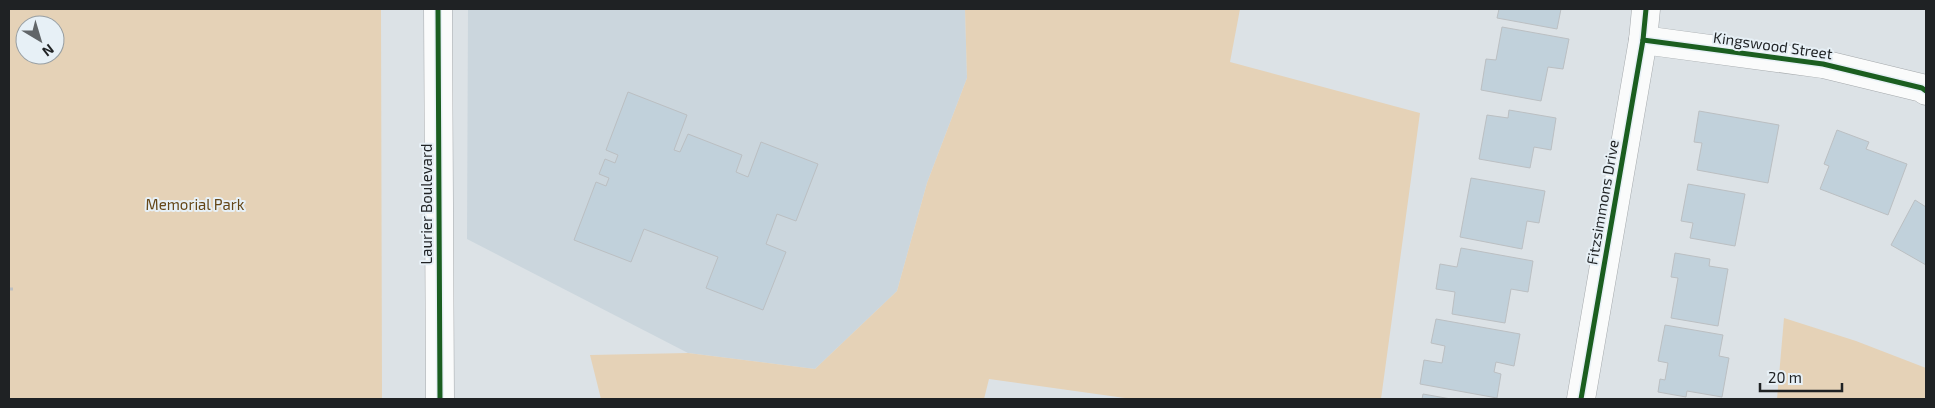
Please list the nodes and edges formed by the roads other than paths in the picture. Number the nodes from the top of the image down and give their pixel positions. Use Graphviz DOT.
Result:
graph roads {
  1 [pos="438,9"];
  2 [pos="1646,9"];
  3 [pos="1643,40"];
  4 [pos="1926,92"];
  5 [pos="440,399"];
  6 [pos="1581,399"];
  1 -- 5 [label="street, Laurier Boulevard"];
  2 -- 3 [label="street, Fitzsimmons Drive"];
  3 -- 4 [label="street, Kingswood Street"];
  3 -- 6 [label="street, Fitzsimmons Drive"];
}
